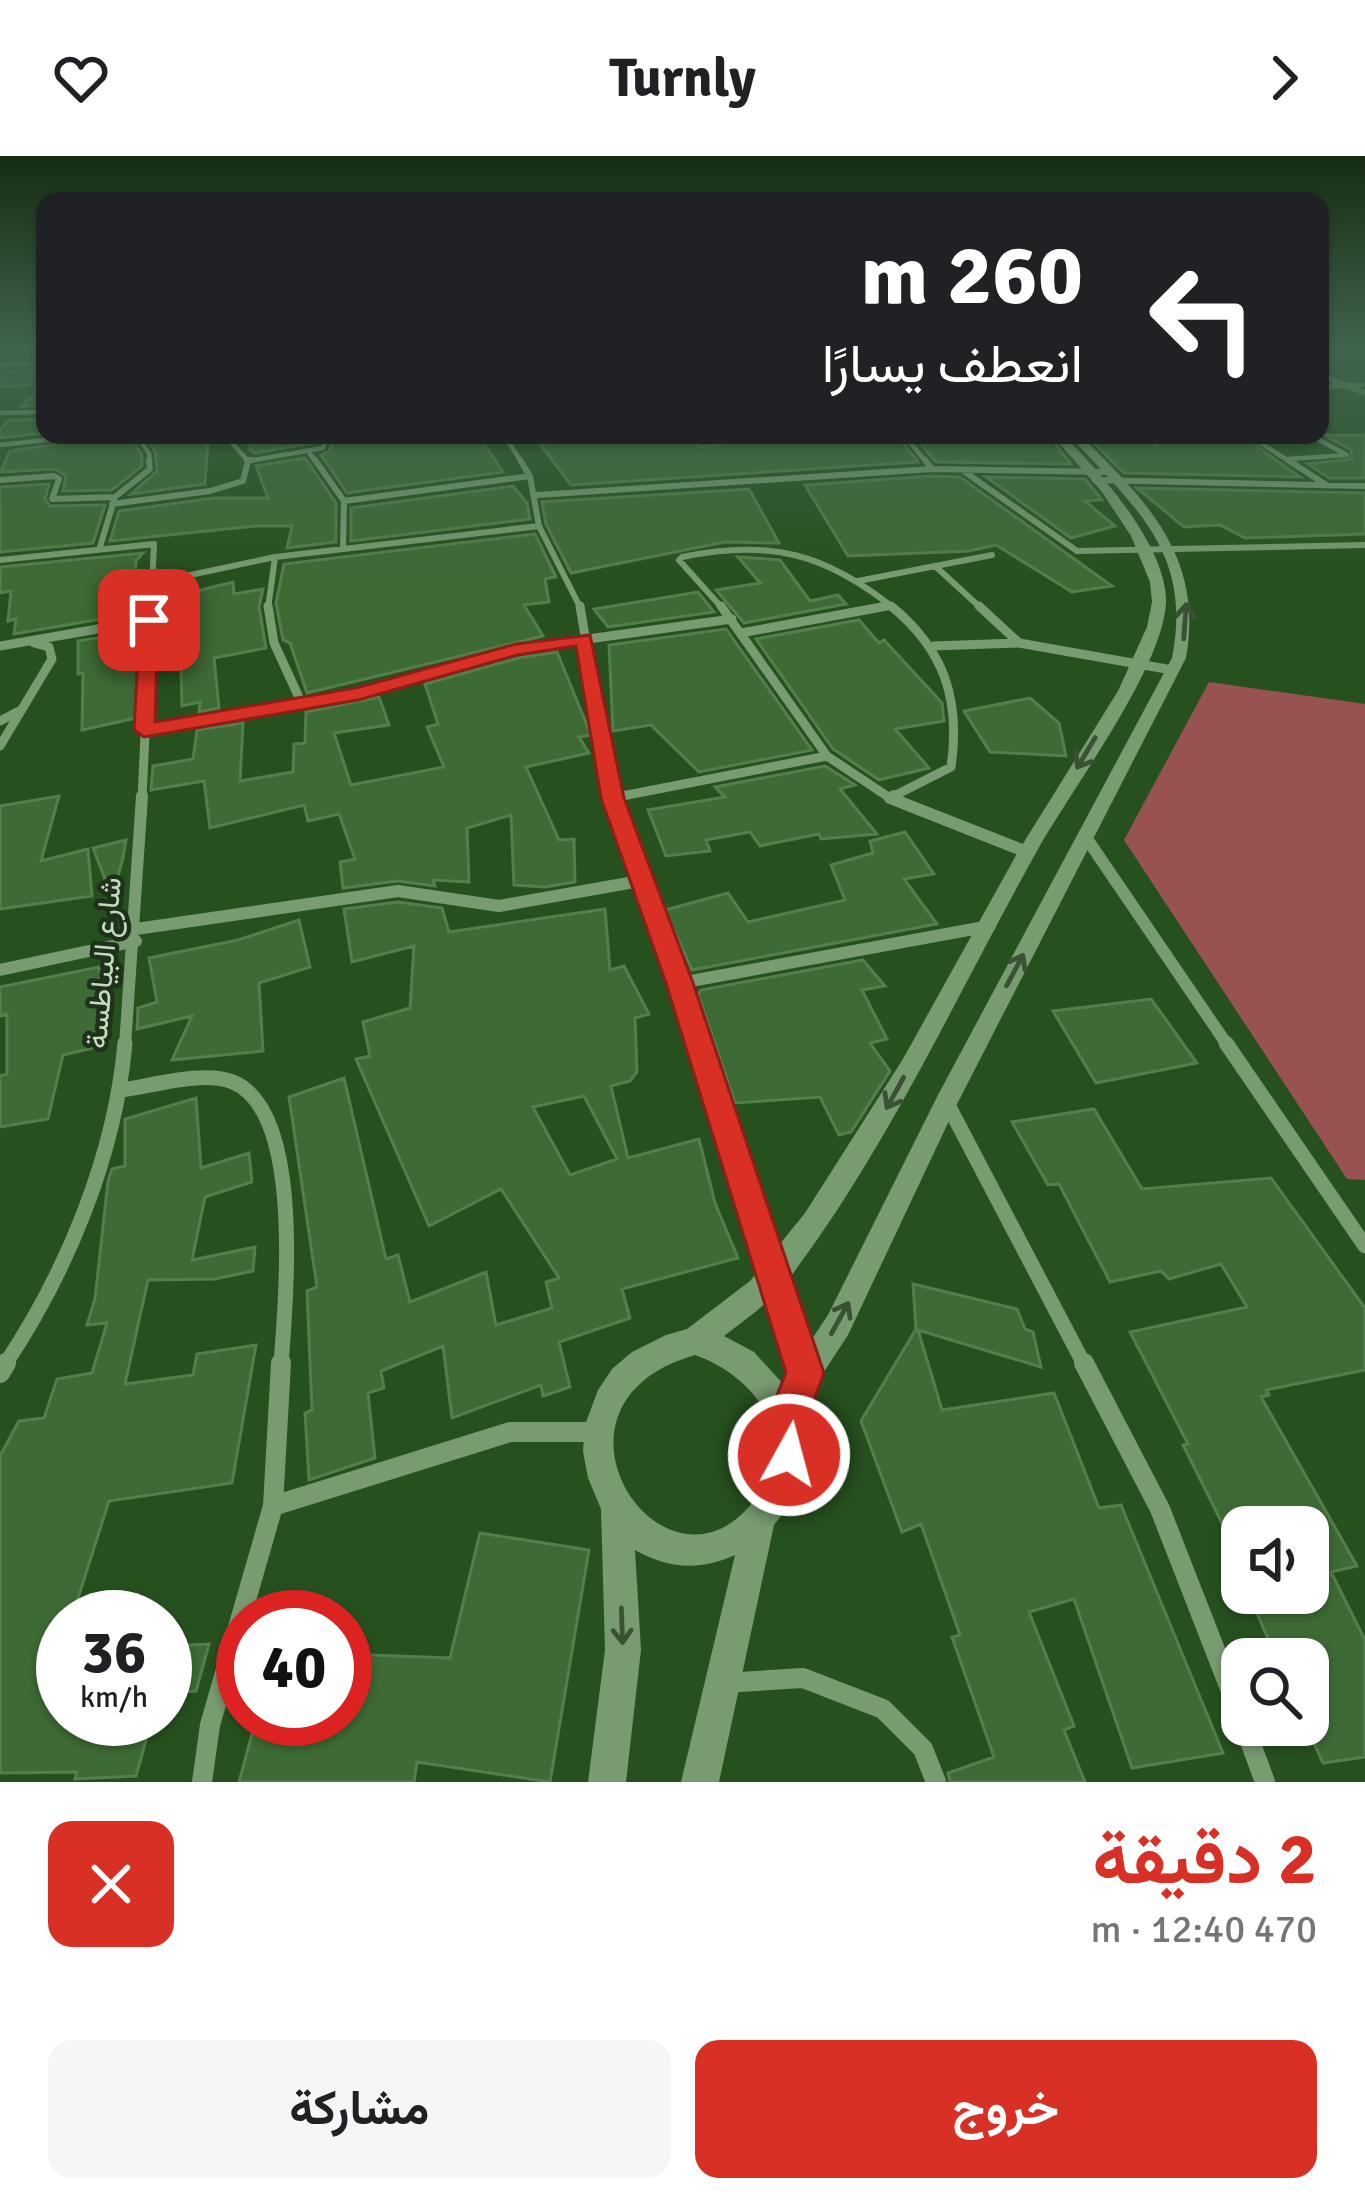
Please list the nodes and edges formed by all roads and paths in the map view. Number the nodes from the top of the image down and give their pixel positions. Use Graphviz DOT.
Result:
graph roads {
  1 [pos="36,441"];
  2 [pos="142,444"];
  3 [pos="233,444"];
  4 [pos="325,444"];
  5 [pos="509,444"];
  6 [pos="911,444"];
  7 [pos="1067,444"];
  8 [pos="1080,444"];
  9 [pos="1263,444"];
  10 [pos="1327,444"];
  11 [pos="0,445"];
  12 [pos="310,454"];
  13 [pos="1288,459"];
  14 [pos="248,460"];
  15 [pos="932,469"];
  16 [pos="964,471"];
  17 [pos="530,476"];
  18 [pos="1101,476"];
  19 [pos="0,480"];
  20 [pos="1328,486"];
  21 [pos="1365,486"];
  22 [pos="537,495"];
  23 [pos="114,501"];
  24 [pos="344,501"];
  25 [pos="539,526"];
  26 [pos="1365,545"];
  27 [pos="100,547"];
  28 [pos="1143,548"];
  29 [pos="1170,548"];
  30 [pos="343,549"];
  31 [pos="992,555"];
  32 [pos="274,557"];
  33 [pos="0,560"];
  34 [pos="935,566"];
  35 [pos="858,581"];
  36 [pos="153,583"];
  37 [pos="888,606"];
  38 [pos="149,620"];
  39 [pos="732,620"];
  40 [pos="741,633"];
  41 [pos="584,639"];
  42 [pos="27,641"];
  43 [pos="1019,643"];
  44 [pos="0,646"];
  45 [pos="933,646"];
  46 [pos="1139,664"];
  47 [pos="1172,670"];
  48 [pos="302,704"];
  49 [pos="22,709"];
  50 [pos="0,721"];
  51 [pos="144,730"];
  52 [pos="0,746"];
  53 [pos="827,756"];
  54 [pos="612,798"];
  55 [pos="890,798"];
  56 [pos="1085,836"];
  57 [pos="1027,852"];
  58 [pos="640,880"];
  59 [pos="990,926"];
  60 [pos="136,935"];
  61 [pos="0,970"];
  62 [pos="680,983"];
  63 [pos="121,1090"];
  64 [pos="946,1102"];
  65 [pos="1365,1246"];
  66 [pos="775,1274"];
  67 [pos="694,1341"];
  68 [pos="0,1373"];
  69 [pos="805,1373"];
  70 [pos="786,1421"];
  71 [pos="599,1432"];
  72 [pos="274,1506"];
  73 [pos="617,1509"];
  74 [pos="758,1525"];
  75 [pos="1221,1666"];
  76 [pos="720,1684"];
  77 [pos="1252,1746"];
  78 [pos="202,1782"];
  79 [pos="607,1782"];
  80 [pos="700,1782"];
  81 [pos="936,1782"];
  82 [pos="1265,1782"];
  1 -- 11 [label="street"];
  2 -- 23 [label="street"];
  3 -- 14 [label="street"];
  4 -- 12 [label="street"];
  5 -- 17 [label="street"];
  6 -- 15 [label="street"];
  7 -- 18 [label="street"];
  8 -- 18 [label="street"];
  9 -- 13 [label="street"];
  10 -- 13 [label="street"];
  12 -- 14 [label="street"];
  12 -- 24 [label="street"];
  13 -- 20 [label="street"];
  14 -- 23 [label="street"];
  15 -- 16 [label="street"];
  15 -- 22 [label="street"];
  16 -- 18 [label="street"];
  16 -- 28 [label="street"];
  17 -- 22 [label="street"];
  17 -- 24 [label="street"];
  18 -- 20 [label="street"];
  18 -- 28 [label="street"];
  18 -- 29 [label="street"];
  19 -- 23 [label="street"];
  20 -- 21 [label="street"];
  22 -- 25 [label="street"];
  23 -- 27 [label="street"];
  24 -- 30 [label="street"];
  25 -- 30 [label="street"];
  25 -- 41 [label="street"];
  26 -- 29 [label="street"];
  27 -- 33 [label="street"];
  27 -- 36 [label="street, شارع البياطسة"];
  28 -- 29 [label="street"];
  28 -- 46 [label="street"];
  47 -- 29 [label="street, one-way"];
  30 -- 32 [label="street"];
  31 -- 34 [label="street"];
  32 -- 36 [label="street"];
  32 -- 48 [label="street"];
  34 -- 35 [label="street"];
  34 -- 43 [label="street"];
  35 -- 37 [label="street"];
  35 -- 39 [label="street"];
  36 -- 38 [label="street, شارع البياطسة"];
  37 -- 40 [label="street"];
  37 -- 45 [label="street"];
  38 -- 42 [label="street"];
  38 -- 51 [label="street, شارع البياطسة"];
  39 -- 40 [label="street"];
  39 -- 41 [label="street"];
  40 -- 53 [label="street"];
  41 -- 48 [label="street"];
  41 -- 54 [label="street"];
  42 -- 44 [label="street"];
  42 -- 49 [label="street"];
  43 -- 45 [label="street"];
  43 -- 46 [label="street"];
  45 -- 55 [label="street"];
  46 -- 47 [label="street"];
  46 -- 57 [label="street, one-way"];
  47 -- 56 [label="street"];
  48 -- 51 [label="street"];
  49 -- 50 [label="street"];
  49 -- 52 [label="street"];
  51 -- 60 [label="street, شارع البياطسة"];
  53 -- 54 [label="street"];
  53 -- 55 [label="street"];
  54 -- 58 [label="street"];
  55 -- 57 [label="street"];
  64 -- 56 [label="street, one-way"];
  56 -- 65 [label="street"];
  57 -- 59 [label="street"];
  58 -- 60 [label="street"];
  58 -- 62 [label="street"];
  59 -- 62 [label="street"];
  59 -- 66 [label="street, one-way"];
  60 -- 61 [label="street"];
  60 -- 63 [label="street, شارع البياطسة"];
  62 -- 66 [label="street"];
  63 -- 68 [label="street, شارع البياطسة"];
  63 -- 72 [label="street"];
  69 -- 64 [label="street, one-way"];
  64 -- 75 [label="street"];
  66 -- 67 [label="street"];
  66 -- 69 [label="street"];
  67 -- 70 [label="street"];
  67 -- 71 [label="street"];
  69 -- 70 [label="street"];
  70 -- 74 [label="street"];
  71 -- 72 [label="street"];
  71 -- 73 [label="street"];
  72 -- 78 [label="street"];
  73 -- 74 [label="street"];
  73 -- 79 [label="street, one-way"];
  74 -- 76 [label="street"];
  76 -- 80 [label="street"];
  76 -- 81 [label="street"];
  77 -- 82 [label="street"];
}
